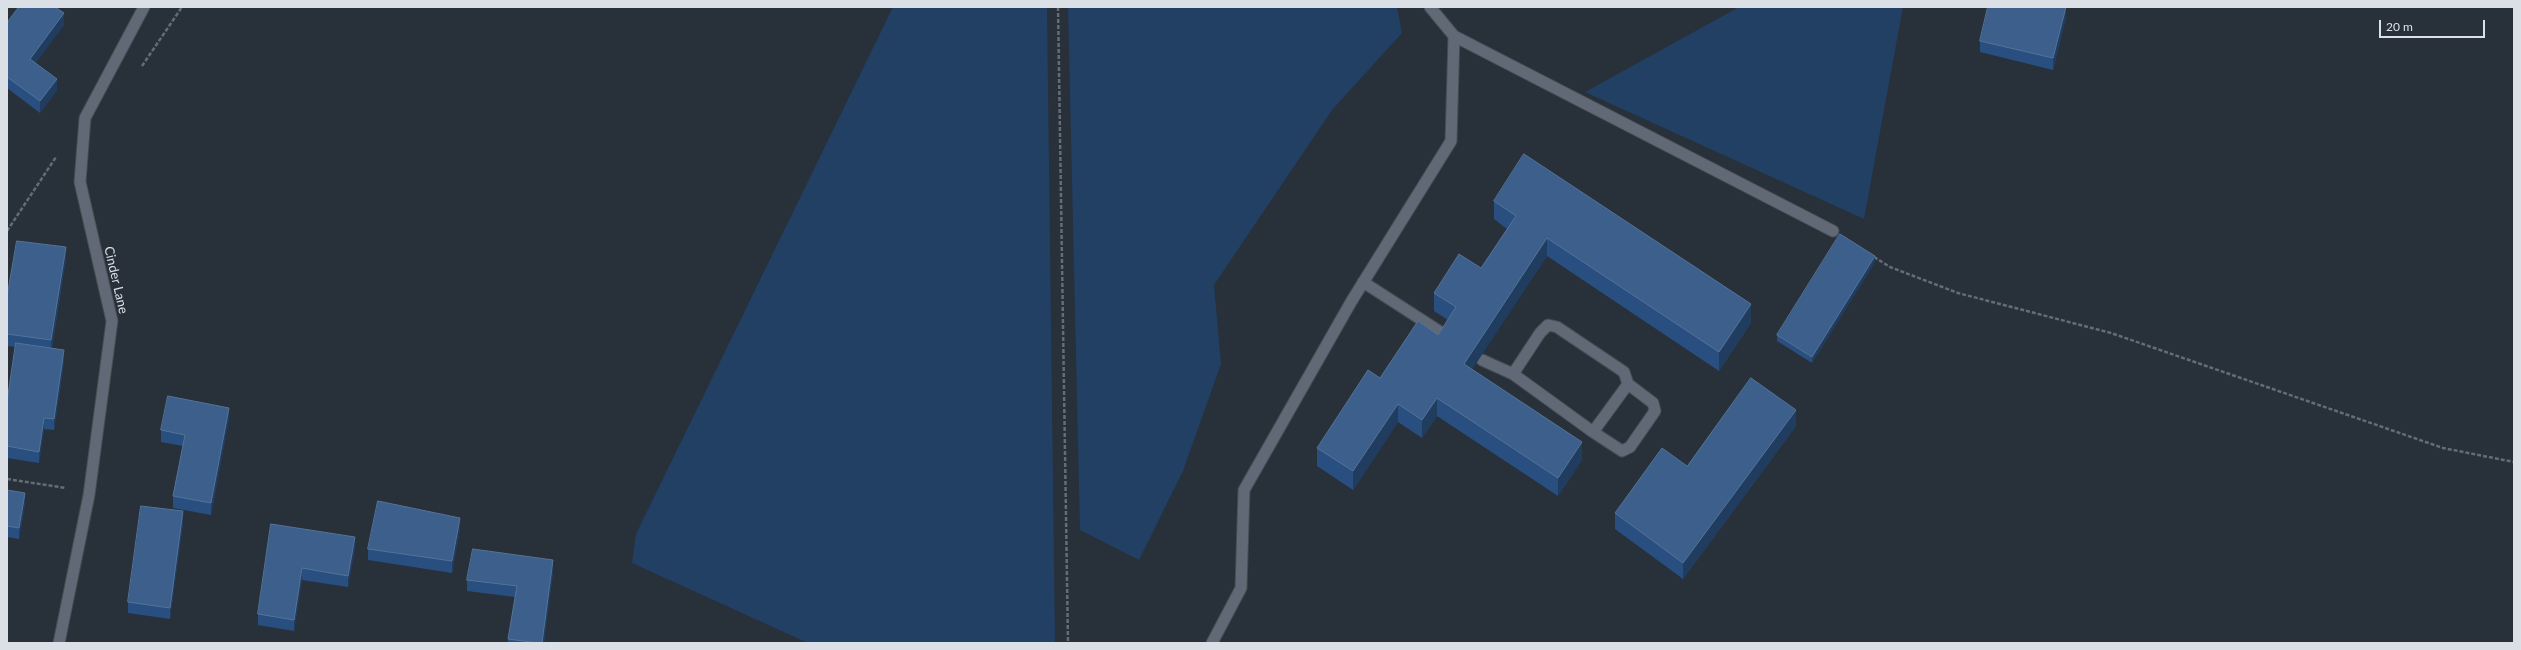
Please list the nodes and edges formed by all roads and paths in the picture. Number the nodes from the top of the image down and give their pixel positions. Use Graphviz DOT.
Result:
graph roads {
  1 [pos="144,7"];
  2 [pos="1058,7"];
  3 [pos="1430,7"];
  4 [pos="1454,36"];
  5 [pos="60,151"];
  6 [pos="7,231"];
  7 [pos="1833,231"];
  8 [pos="1871,255"];
  9 [pos="1363,282"];
  10 [pos="1442,333"];
  11 [pos="1482,360"];
  12 [pos="1513,374"];
  13 [pos="1628,384"];
  14 [pos="1593,432"];
  15 [pos="2514,462"];
  16 [pos="7,479"];
  17 [pos="89,495"];
  18 [pos="59,643"];
  19 [pos="1068,643"];
  20 [pos="1212,643"];
  1 -- 17 [label="street, Cinder Lane"];
  2 -- 19 [label="path"];
  3 -- 4 [label="street"];
  4 -- 7 [label="street"];
  4 -- 9 [label="street"];
  5 -- 6 [label="path"];
  8 -- 15 [label="path"];
  9 -- 10 [label="street"];
  9 -- 20 [label="street"];
  11 -- 12 [label="street"];
  12 -- 13 [label="street"];
  12 -- 14 [label="street"];
  13 -- 14 [label="street"];
  13 -- 14 [label="street"];
  16 -- 17 [label="path"];
  17 -- 18 [label="street, Cinder Lane"];
}
